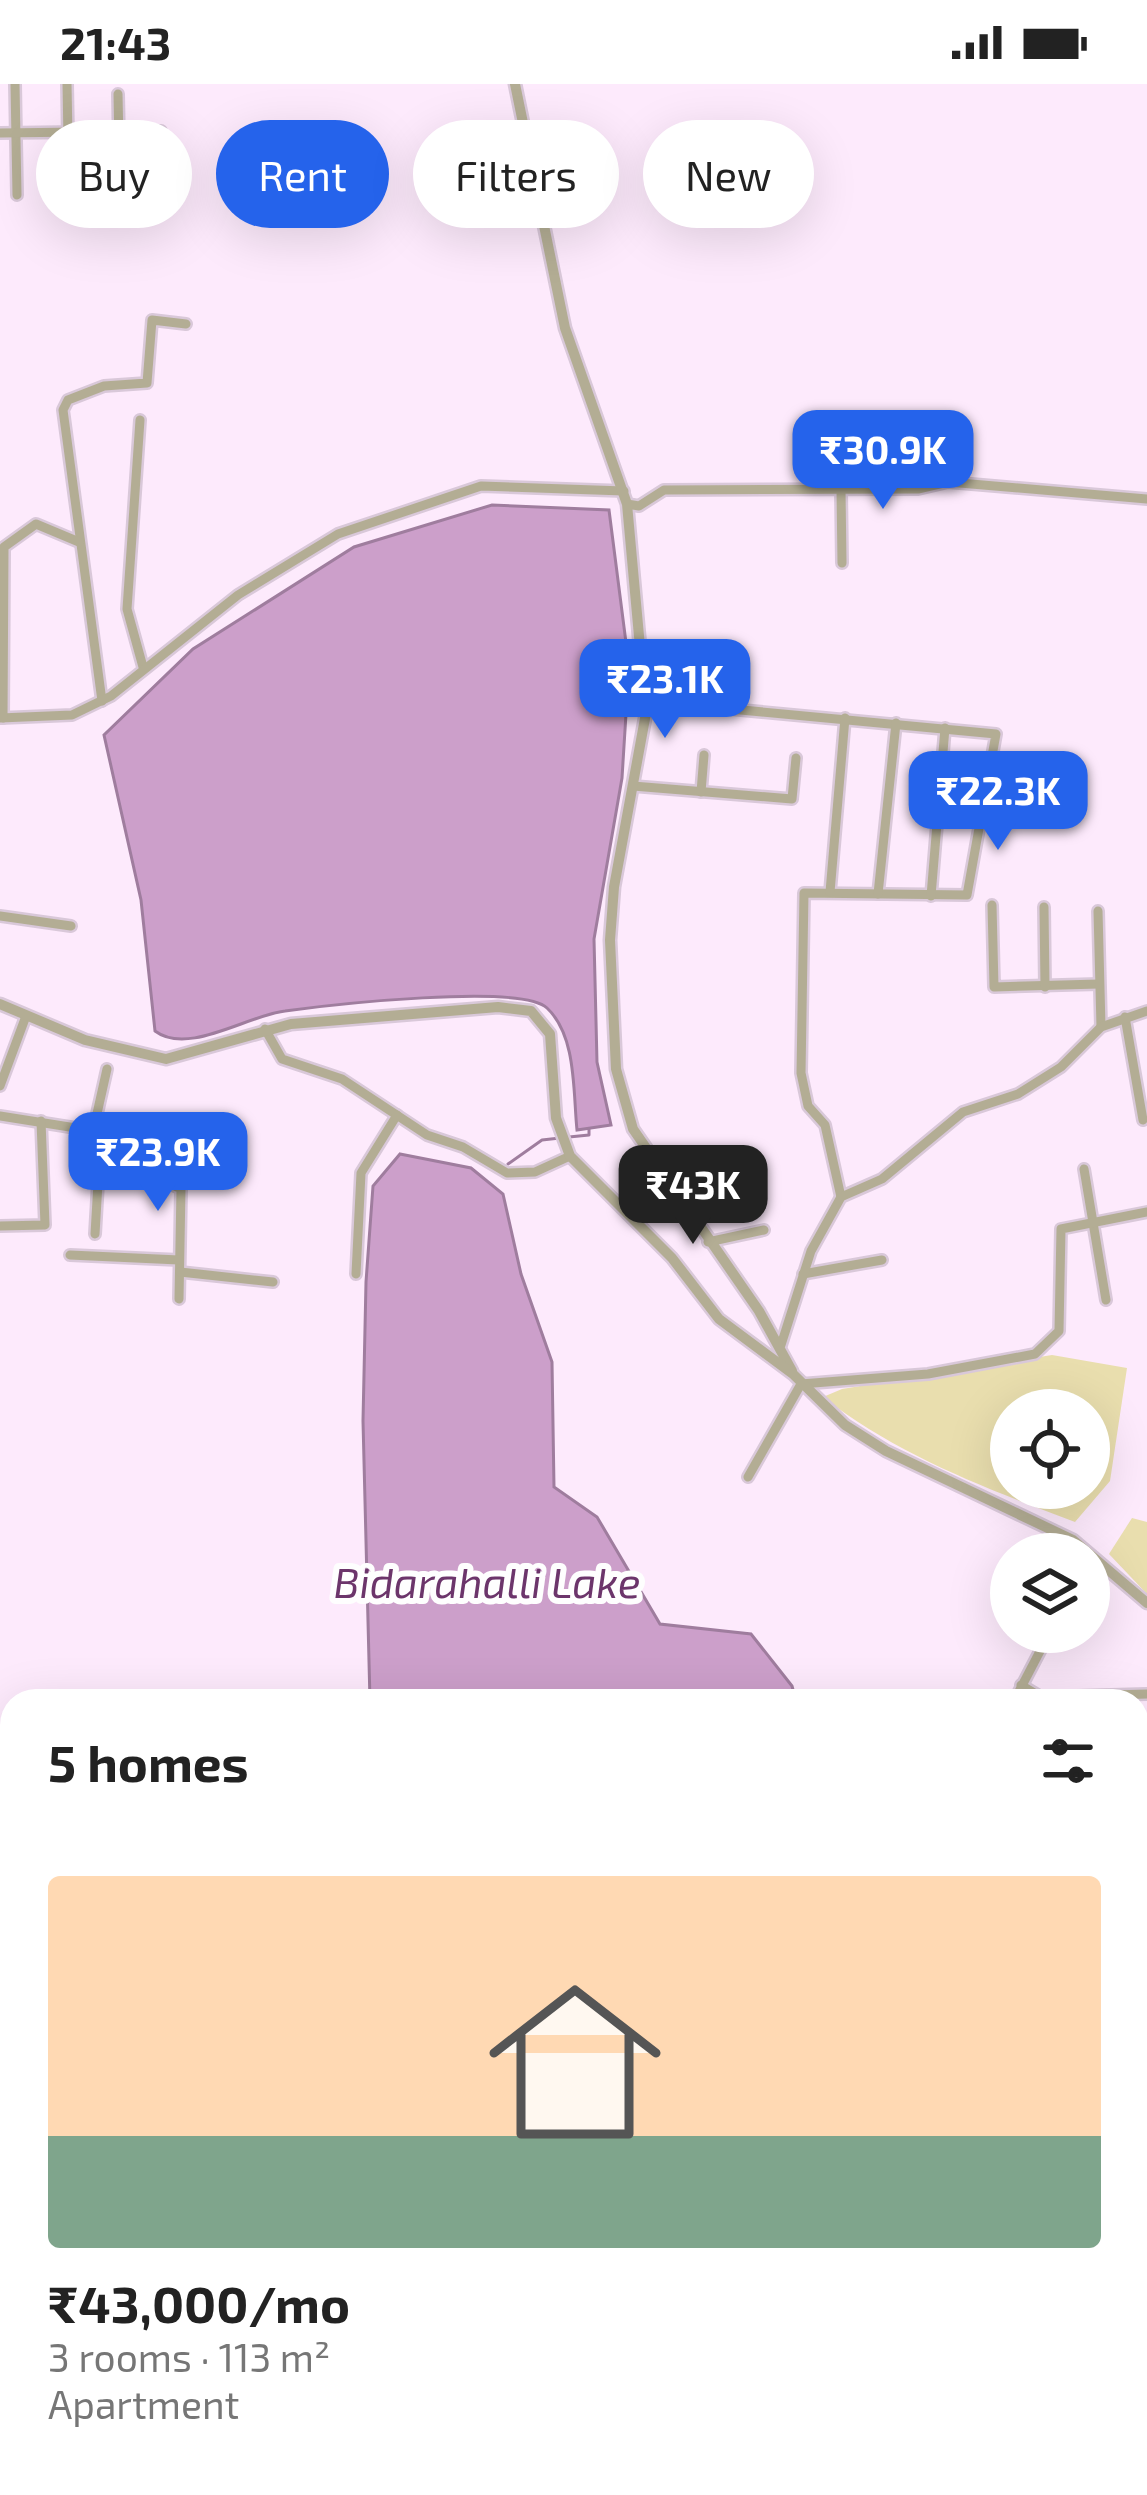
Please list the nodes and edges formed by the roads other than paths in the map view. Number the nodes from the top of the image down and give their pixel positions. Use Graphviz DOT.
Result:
graph roads {
  1 [pos="15,84"];
  2 [pos="67,84"];
  3 [pos="515,84"];
  4 [pos="118,94"];
  5 [pos="68,120"];
  6 [pos="119,120"];
  7 [pos="0,133"];
  8 [pos="15,133"];
  9 [pos="36,133"];
  10 [pos="17,195"];
  11 [pos="186,324"];
  12 [pos="140,420"];
  13 [pos="624,490"];
  14 [pos="842,490"];
  15 [pos="1147,500"];
  16 [pos="627,504"];
  17 [pos="2,542"];
  18 [pos="79,542"];
  19 [pos="842,563"];
  20 [pos="1,612"];
  21 [pos="143,667"];
  22 [pos="646,700"];
  23 [pos="102,701"];
  24 [pos="1,718"];
  25 [pos="845,718"];
  26 [pos="896,723"];
  27 [pos="945,728"];
  28 [pos="704,755"];
  29 [pos="796,758"];
  30 [pos="633,787"];
  31 [pos="701,792"];
  32 [pos="830,892"];
  33 [pos="878,894"];
  34 [pos="931,896"];
  35 [pos="992,905"];
  36 [pos="1044,907"];
  37 [pos="1098,910"];
  38 [pos="0,916"];
  39 [pos="70,926"];
  40 [pos="1099,984"];
  41 [pos="1045,987"];
  42 [pos="0,1004"];
  43 [pos="1147,1011"];
  44 [pos="26,1016"];
  45 [pos="1125,1017"];
  46 [pos="1100,1027"];
  47 [pos="265,1029"];
  48 [pos="0,1045"];
  49 [pos="14,1046"];
  50 [pos="107,1070"];
  51 [pos="0,1086"];
  52 [pos="0,1115"];
  53 [pos="397,1115"];
  54 [pos="1143,1120"];
  55 [pos="41,1121"];
  56 [pos="94,1127"];
  57 [pos="103,1138"];
  58 [pos="570,1156"];
  59 [pos="1084,1169"];
  60 [pos="841,1197"];
  61 [pos="1147,1212"];
  62 [pos="1093,1221"];
  63 [pos="0,1226"];
  64 [pos="764,1230"];
  65 [pos="94,1234"];
  66 [pos="708,1242"];
  67 [pos="70,1255"];
  68 [pos="882,1260"];
  69 [pos="179,1266"];
  70 [pos="356,1274"];
  71 [pos="802,1274"];
  72 [pos="273,1282"];
  73 [pos="179,1299"];
  74 [pos="1106,1300"];
  75 [pos="781,1345"];
  76 [pos="797,1379"];
  77 [pos="748,1477"];
  78 [pos="1046,1533"];
  79 [pos="1110,1572"];
  80 [pos="1147,1603"];
  81 [pos="1038,1653"];
  82 [pos="1021,1685"];
  83 [pos="1019,1689"];
  84 [pos="1028,1689"];
  1 -- 8 [label="street"];
  2 -- 5 [label="street"];
  3 -- 13 [label="street"];
  4 -- 6 [label="street"];
  7 -- 8 [label="street"];
  8 -- 9 [label="street"];
  8 -- 10 [label="street"];
  11 -- 18 [label="street"];
  12 -- 21 [label="street"];
  13 -- 16 [label="street"];
  13 -- 21 [label="street"];
  14 -- 15 [label="street"];
  14 -- 16 [label="street"];
  14 -- 19 [label="street"];
  16 -- 22 [label="street"];
  17 -- 18 [label="street"];
  17 -- 20 [label="street"];
  18 -- 23 [label="street"];
  20 -- 24 [label="street"];
  21 -- 23 [label="street"];
  22 -- 25 [label="street"];
  22 -- 30 [label="street"];
  23 -- 24 [label="street"];
  25 -- 26 [label="street"];
  25 -- 32 [label="street"];
  26 -- 27 [label="street"];
  26 -- 33 [label="street"];
  27 -- 34 [label="street"];
  27 -- 34 [label="street"];
  28 -- 31 [label="street"];
  29 -- 31 [label="street"];
  30 -- 31 [label="street"];
  30 -- 66 [label="street"];
  32 -- 33 [label="street"];
  32 -- 60 [label="street"];
  33 -- 34 [label="street"];
  35 -- 41 [label="street"];
  36 -- 41 [label="street"];
  37 -- 40 [label="street"];
  38 -- 39 [label="street"];
  40 -- 41 [label="street"];
  40 -- 46 [label="street"];
  42 -- 44 [label="street"];
  43 -- 45 [label="street"];
  44 -- 47 [label="street"];
  44 -- 49 [label="street"];
  45 -- 46 [label="street"];
  45 -- 54 [label="street"];
  46 -- 60 [label="street"];
  47 -- 53 [label="street"];
  47 -- 58 [label="street"];
  48 -- 49 [label="street"];
  49 -- 51 [label="street"];
  50 -- 56 [label="street"];
  52 -- 55 [label="street"];
  53 -- 58 [label="street"];
  53 -- 70 [label="street"];
  55 -- 56 [label="street"];
  55 -- 63 [label="street"];
  56 -- 57 [label="street"];
  57 -- 65 [label="street"];
  57 -- 69 [label="street"];
  58 -- 76 [label="street"];
  59 -- 62 [label="street"];
  60 -- 71 [label="street"];
  61 -- 62 [label="street"];
  62 -- 74 [label="street"];
  62 -- 76 [label="street"];
  64 -- 66 [label="street"];
  66 -- 75 [label="street"];
  67 -- 69 [label="street"];
  68 -- 71 [label="street"];
  69 -- 72 [label="street"];
  69 -- 73 [label="street"];
  71 -- 75 [label="street"];
  75 -- 76 [label="street"];
  76 -- 77 [label="street"];
  76 -- 78 [label="street"];
  79 -- 80 [label="street"];
  81 -- 82 [label="street"];
  82 -- 83 [label="street"];
  82 -- 84 [label="street"];
}
